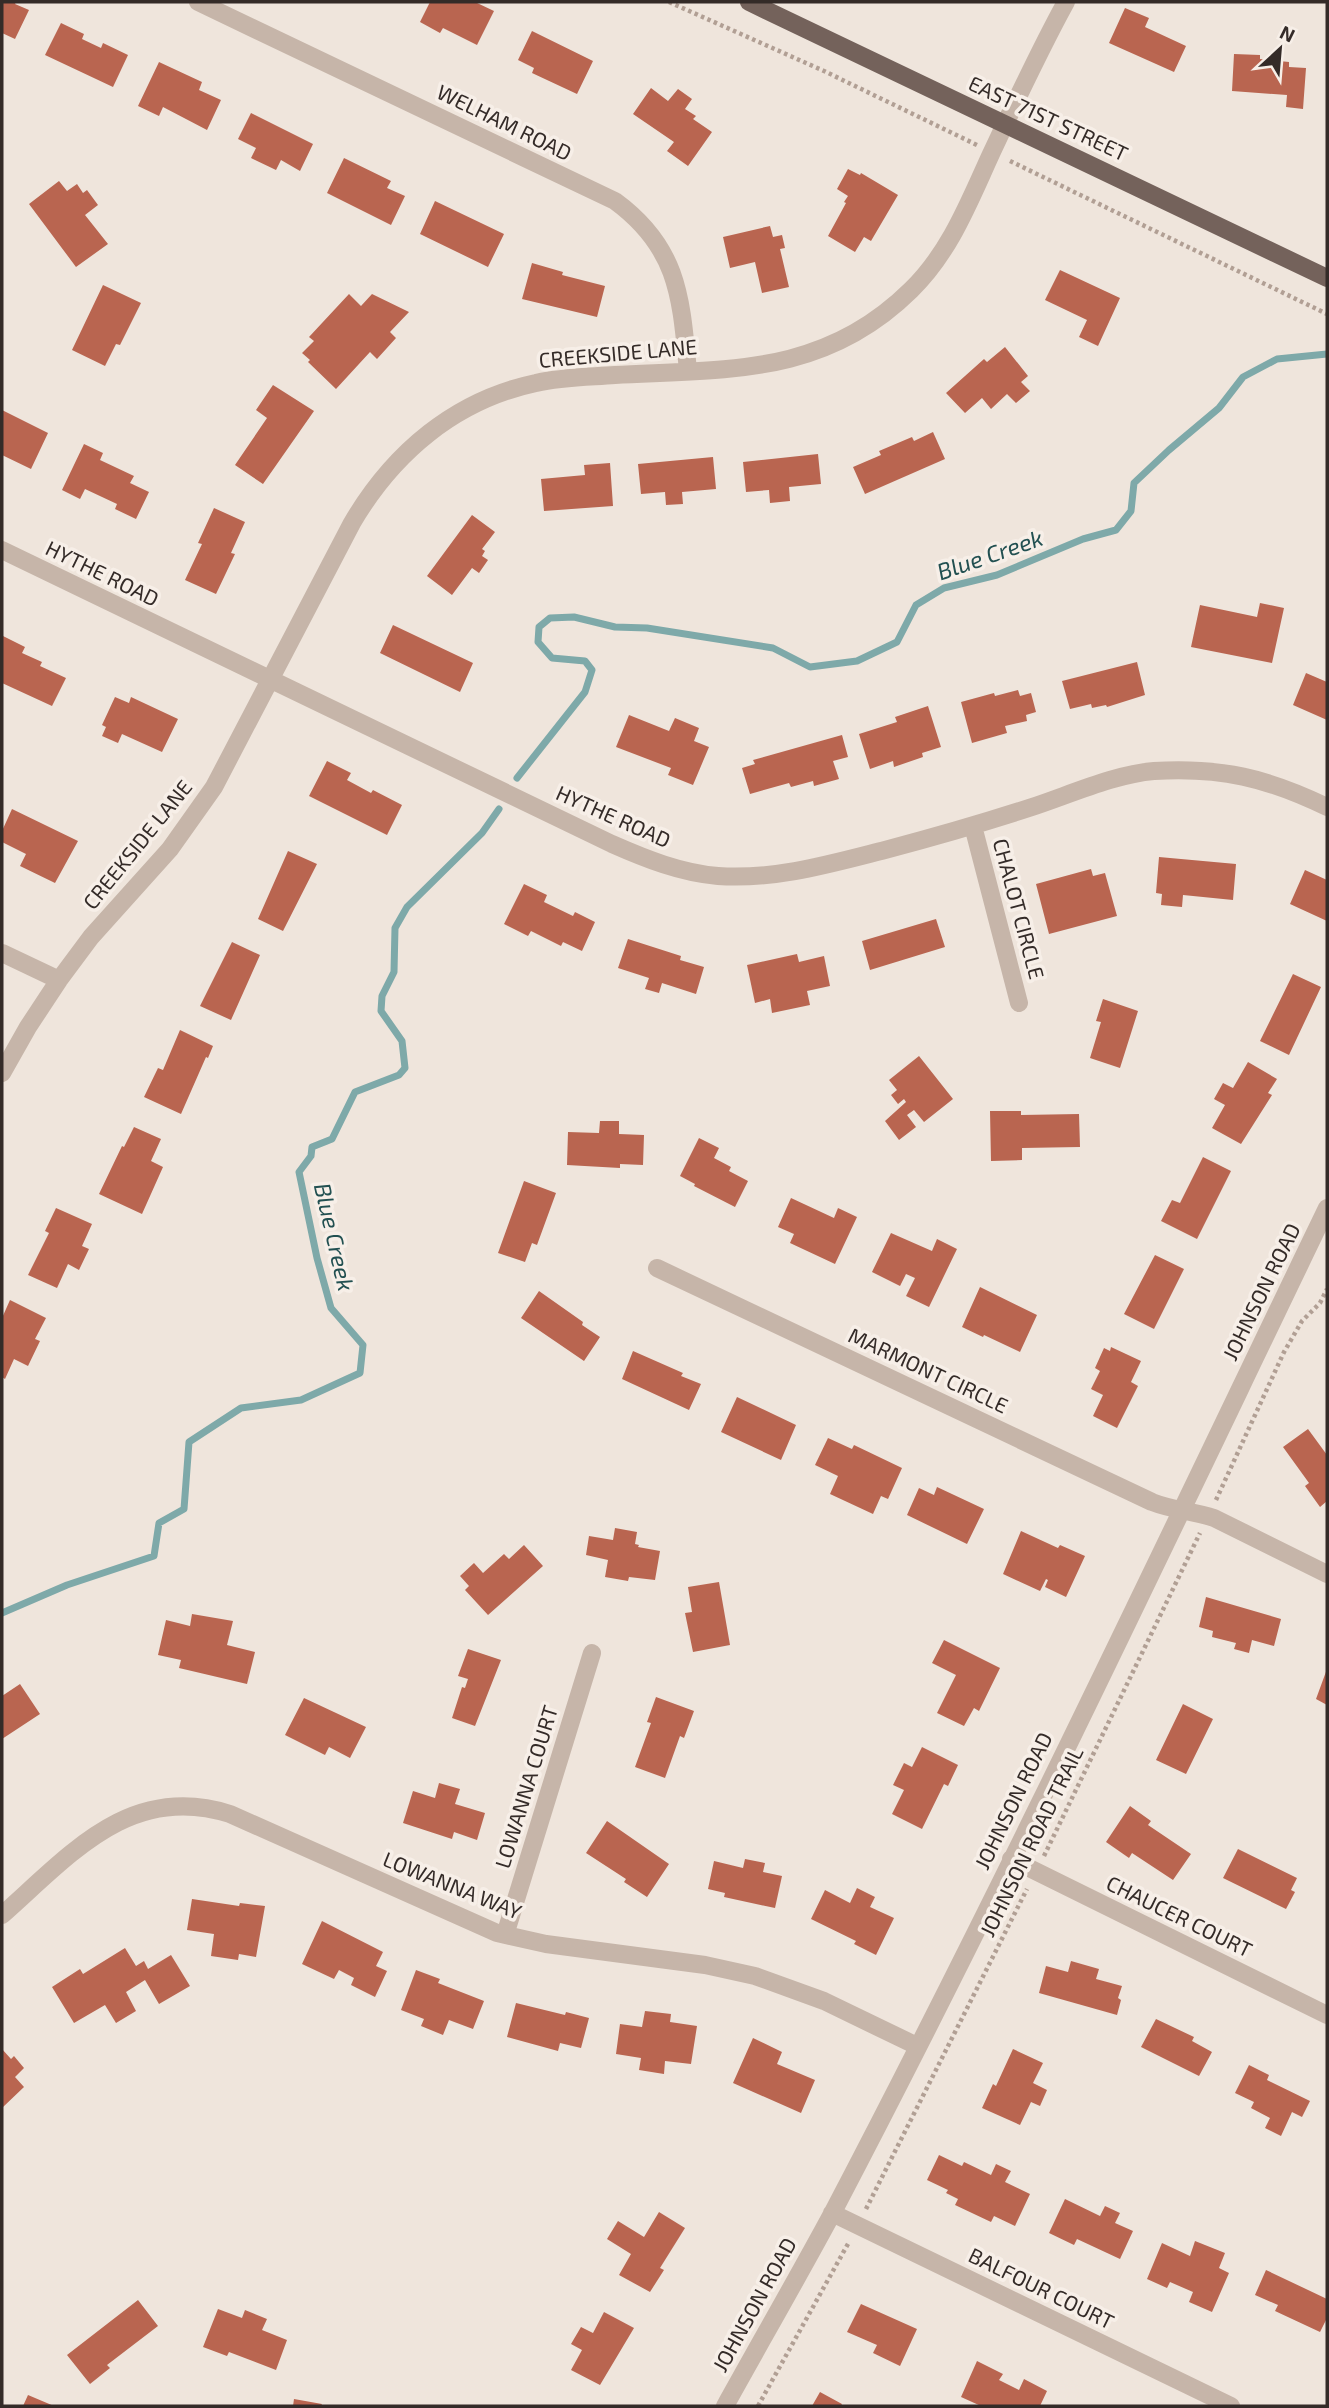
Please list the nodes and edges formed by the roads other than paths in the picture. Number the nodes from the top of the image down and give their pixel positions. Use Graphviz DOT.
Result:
graph roads {
  1 [pos="198,2"];
  2 [pos="749,2"];
  3 [pos="1066,2"];
  4 [pos="1006,125"];
  5 [pos="1327,278"];
  6 [pos="688,371"];
  7 [pos="2,550"];
  8 [pos="271,681"];
  9 [pos="1327,807"];
  10 [pos="972,827"];
  11 [pos="2,953"];
  12 [pos="59,980"];
  13 [pos="1019,1003"];
  14 [pos="2,1073"];
  15 [pos="1327,1208"];
  16 [pos="657,1268"];
  17 [pos="1181,1512"];
  18 [pos="1327,1574"];
  19 [pos="592,1653"];
  20 [pos="1011,1859"];
  21 [pos="2,1915"];
  22 [pos="505,1935"];
  23 [pos="1327,2015"];
  24 [pos="917,2046"];
  25 [pos="832,2213"];
  26 [pos="725,2406"];
  27 [pos="1231,2406"];
  1 -- 6 [label="street, WELHAM ROAD"];
  2 -- 4 [label="main road, EAST 71ST STREET"];
  3 -- 4 [label="street, CREEKSIDE LANE"];
  4 -- 5 [label="main road, EAST 71ST STREET"];
  4 -- 6 [label="street, CREEKSIDE LANE"];
  6 -- 8 [label="street, CREEKSIDE LANE"];
  7 -- 8 [label="street, HYTHE ROAD"];
  8 -- 10 [label="street, HYTHE ROAD"];
  8 -- 12 [label="street, CREEKSIDE LANE"];
  9 -- 10 [label="street, HYTHE ROAD"];
  10 -- 13 [label="street, CHALOT CIRCLE"];
  11 -- 12 [label="street"];
  12 -- 14 [label="street, CREEKSIDE LANE"];
  15 -- 17 [label="street, JOHNSON ROAD"];
  16 -- 17 [label="street, MARMONT CIRCLE"];
  17 -- 18 [label="street, MARMONT CIRCLE"];
  17 -- 20 [label="street, JOHNSON ROAD"];
  19 -- 22 [label="street, LOWANNA COURT"];
  20 -- 23 [label="street, CHAUCER COURT"];
  20 -- 24 [label="street, JOHNSON ROAD"];
  21 -- 22 [label="street, LOWANNA WAY"];
  22 -- 24 [label="street, LOWANNA WAY"];
  24 -- 25 [label="street, JOHNSON ROAD"];
  25 -- 26 [label="street, JOHNSON ROAD"];
  25 -- 27 [label="street, BALFOUR COURT"];
}
